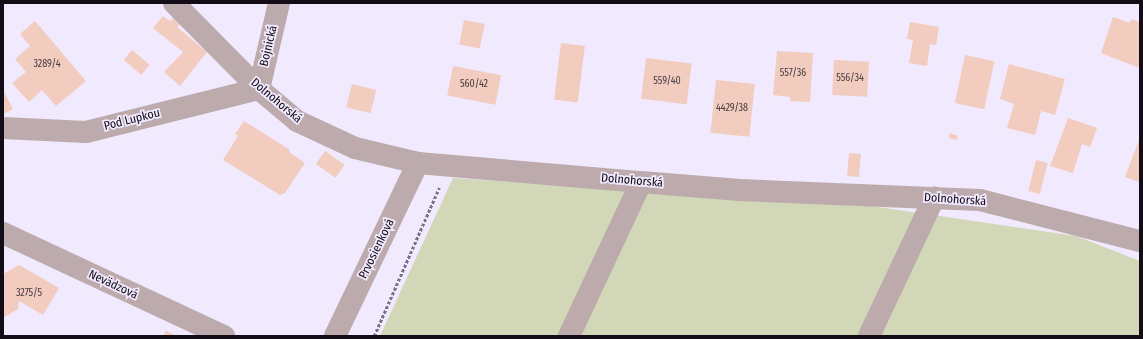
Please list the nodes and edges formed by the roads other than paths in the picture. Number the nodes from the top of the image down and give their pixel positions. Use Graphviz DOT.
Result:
graph roads {
  1 [pos="174,3"];
  2 [pos="279,3"];
  3 [pos="260,89"];
  4 [pos="3,128"];
  5 [pos="418,163"];
  6 [pos="641,182"];
  7 [pos="934,198"];
  8 [pos="3,234"];
  9 [pos="1140,241"];
  10 [pos="224,336"];
  11 [pos="335,336"];
  12 [pos="569,336"];
  13 [pos="869,336"];
  1 -- 3 [label="street, Dolnohorská"];
  2 -- 3 [label="street, Bojnická"];
  3 -- 4 [label="street, Pod Lupkou"];
  3 -- 5 [label="street, Dolnohorská"];
  5 -- 6 [label="street, Dolnohorská"];
  5 -- 11 [label="street, Prvosienková"];
  6 -- 7 [label="street, Dolnohorská"];
  6 -- 12 [label="street"];
  7 -- 9 [label="street, Dolnohorská"];
  7 -- 13 [label="street"];
  8 -- 10 [label="street, Nevädzová"];
}
